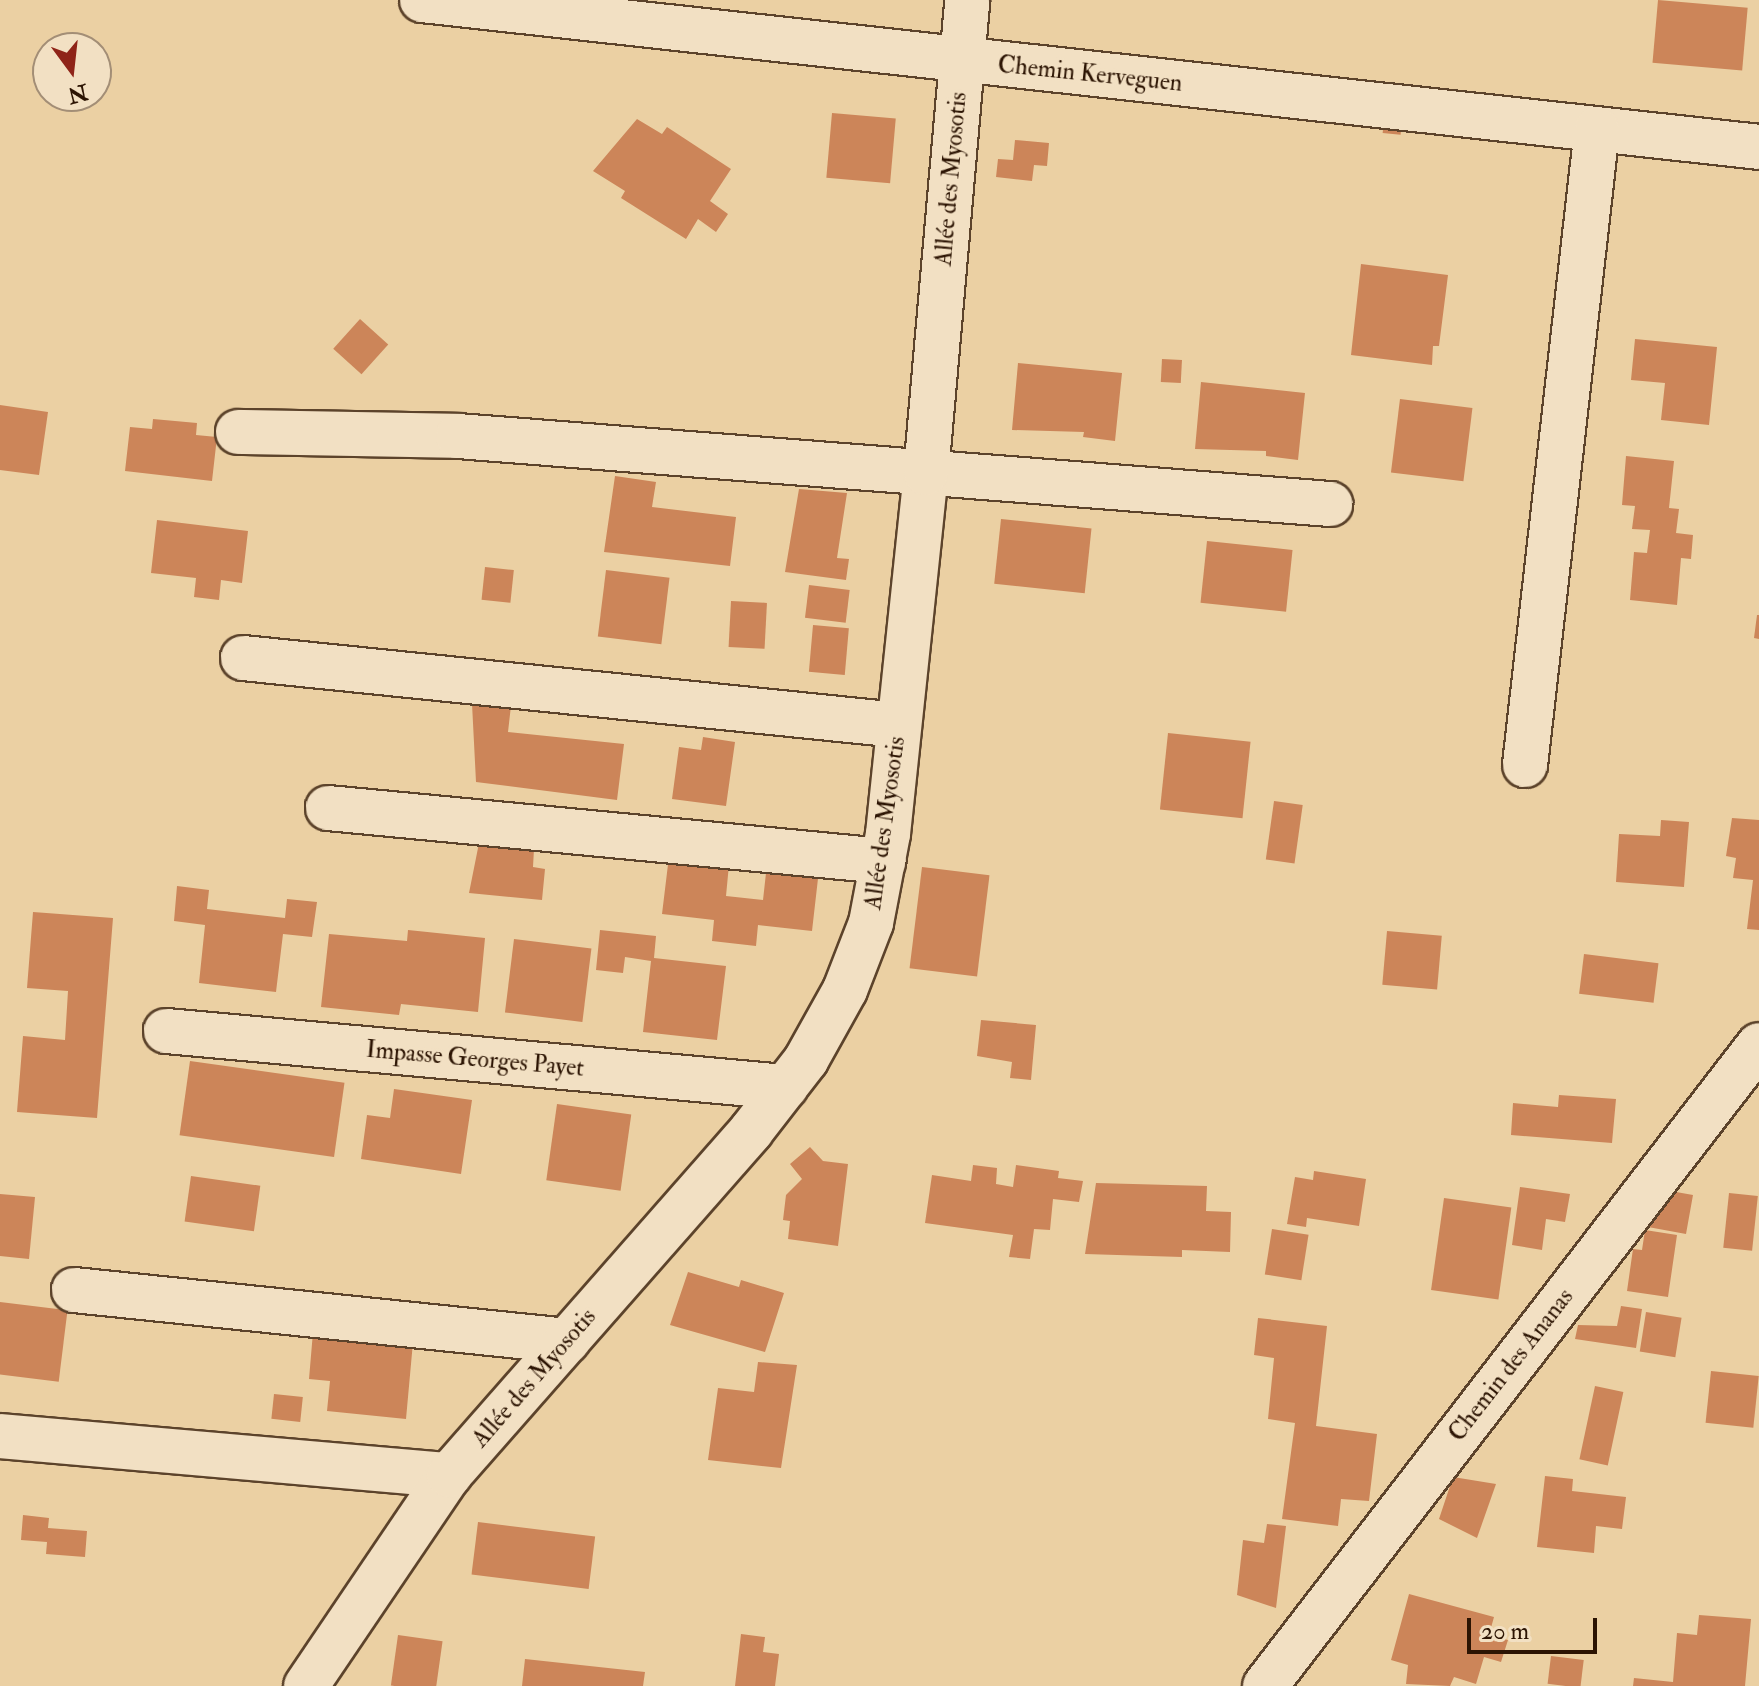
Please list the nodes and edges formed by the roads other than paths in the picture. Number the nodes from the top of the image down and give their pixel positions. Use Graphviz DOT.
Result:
graph roads {
  1 [pos="422,0"];
  2 [pos="967,0"];
  3 [pos="961,60"];
  4 [pos="1597,129"];
  5 [pos="1759,147"];
  6 [pos="238,432"];
  7 [pos="926,473"];
  8 [pos="1330,504"];
  9 [pos="243,658"];
  10 [pos="898,725"];
  11 [pos="1525,765"];
  12 [pos="328,808"];
  13 [pos="883,861"];
  14 [pos="166,1031"];
  15 [pos="1759,1045"];
  16 [pos="785,1087"];
  17 [pos="74,1290"];
  18 [pos="567,1341"];
  19 [pos="0,1436"];
  20 [pos="449,1475"];
  21 [pos="306,1686"];
  22 [pos="1265,1686"];
  1 -- 3 [label="street, Chemin Kerveguen"];
  2 -- 3 [label="street, Allée des Myosotis"];
  3 -- 4 [label="street, Chemin Kerveguen"];
  3 -- 7 [label="street, Allée des Myosotis"];
  4 -- 5 [label="street, Chemin Kerveguen"];
  4 -- 11 [label="street"];
  6 -- 7 [label="street"];
  7 -- 8 [label="street"];
  7 -- 10 [label="street, Allée des Myosotis"];
  9 -- 10 [label="street"];
  10 -- 13 [label="street, Allée des Myosotis"];
  12 -- 13 [label="street"];
  13 -- 16 [label="street, Allée des Myosotis"];
  14 -- 16 [label="street, Impasse Georges Payet"];
  15 -- 22 [label="street, Chemin des Ananas"];
  16 -- 18 [label="street, Allée des Myosotis"];
  17 -- 18 [label="street"];
  18 -- 20 [label="street, Allée des Myosotis"];
  19 -- 20 [label="street"];
  20 -- 21 [label="street, Allée des Myosotis"];
}
